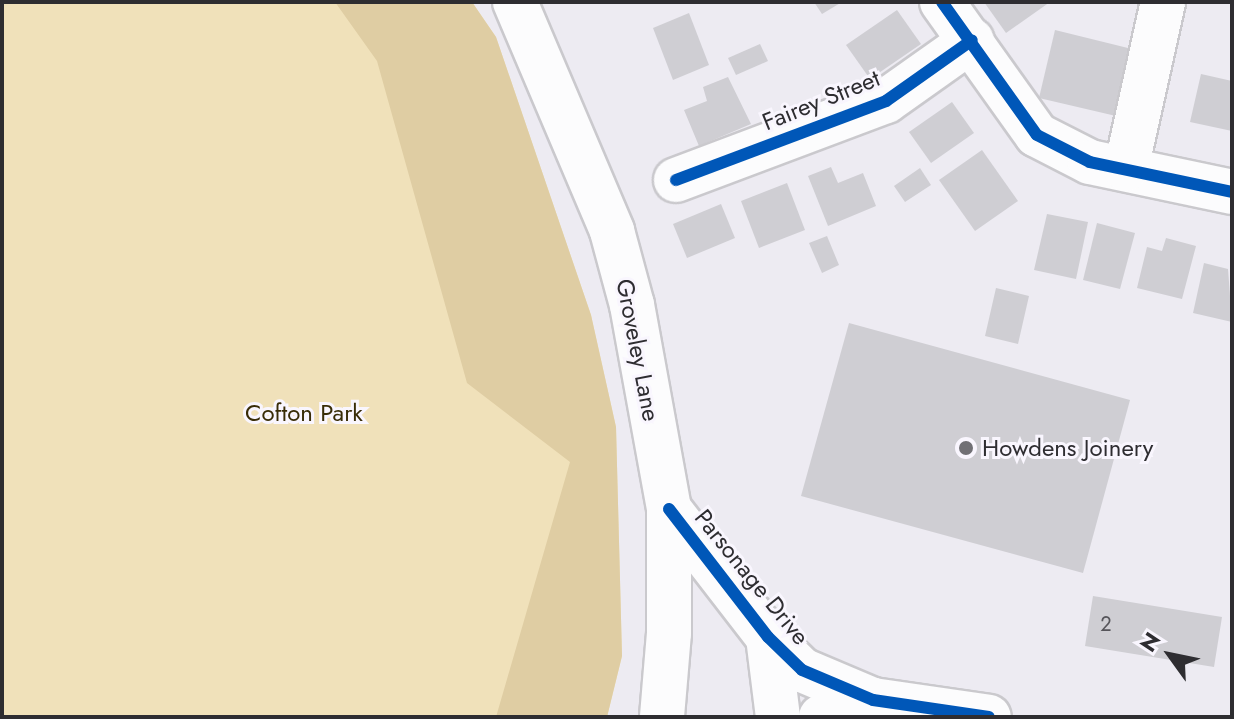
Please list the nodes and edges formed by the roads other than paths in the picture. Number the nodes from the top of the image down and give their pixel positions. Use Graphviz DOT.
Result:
graph roads {
  1 [pos="515,2"];
  2 [pos="942,2"];
  3 [pos="1163,2"];
  4 [pos="972,40"];
  5 [pos="1126,169"];
  6 [pos="676,180"];
  7 [pos="1232,192"];
  8 [pos="669,509"];
  9 [pos="768,637"];
  10 [pos="873,700"];
  11 [pos="662,717"];
  12 [pos="778,717"];
  13 [pos="821,717"];
  14 [pos="989,717"];
  1 -- 8 [label="street, Groveley Lane"];
  2 -- 4 [label="street"];
  3 -- 5 [label="street"];
  4 -- 5 [label="street"];
  4 -- 6 [label="street, Fairey Street"];
  5 -- 7 [label="street"];
  8 -- 9 [label="street, Parsonage Drive"];
  8 -- 11 [label="street, Groveley Lane"];
  9 -- 10 [label="street, Parsonage Drive"];
  9 -- 12 [label="street, Parsonage Drive"];
  10 -- 13 [label="street, Parsonage Drive"];
  10 -- 14 [label="street, Parsonage Drive"];
}
